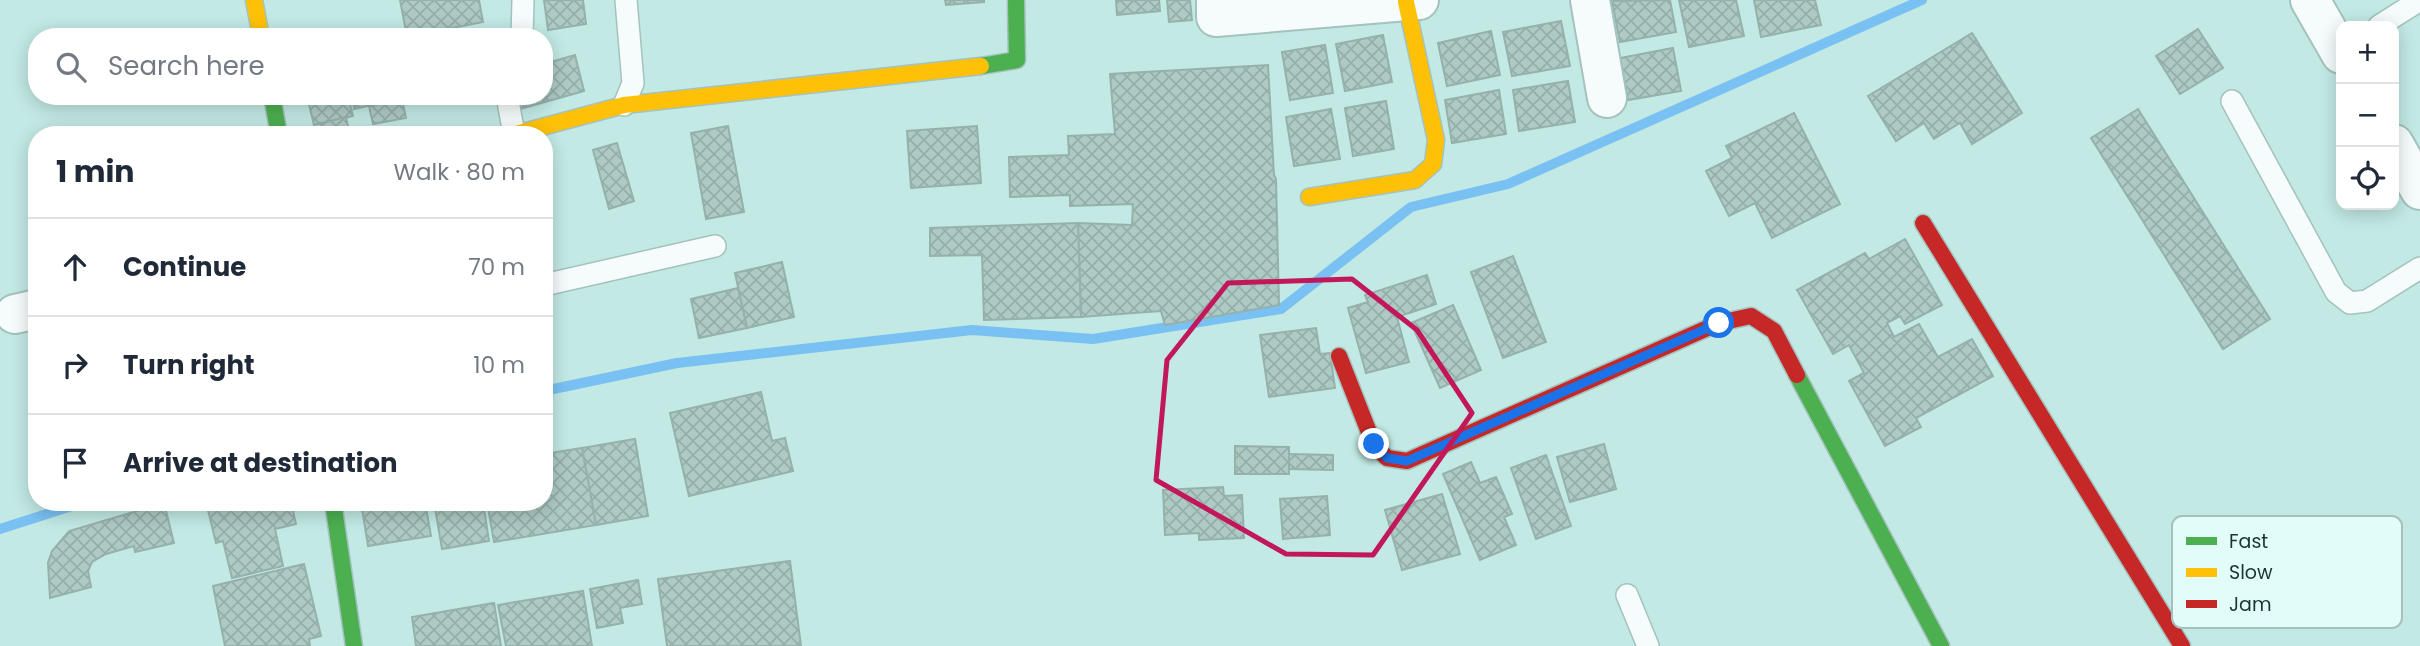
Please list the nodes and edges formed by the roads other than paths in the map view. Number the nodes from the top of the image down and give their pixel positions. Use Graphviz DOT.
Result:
graph roads {
  1 [pos="254,0"];
  2 [pos="523,0"];
  3 [pos="626,0"];
  4 [pos="1016,0"];
  5 [pos="1216,0"];
  6 [pos="1590,0"];
  7 [pos="2310,0"];
  8 [pos="2420,0"];
  9 [pos="1413,1"];
  10 [pos="2387,21"];
  11 [pos="259,28"];
  12 [pos="523,28"];
  13 [pos="2336,44"];
  14 [pos="1607,98"];
  15 [pos="2232,101"];
  16 [pos="274,105"];
  17 [pos="508,105"];
  18 [pos="624,105"];
  19 [pos="277,126"];
  20 [pos="512,126"];
  21 [pos="546,126"];
  22 [pos="2396,147"];
  23 [pos="2420,190"];
  24 [pos="1309,197"];
  25 [pos="1923,223"];
  26 [pos="715,246"];
  27 [pos="2420,268"];
  28 [pos="553,283"];
  29 [pos="1339,356"];
  30 [pos="334,511"];
  31 [pos="1627,595"];
  32 [pos="354,646"];
  33 [pos="1648,646"];
  34 [pos="1941,646"];
  35 [pos="2182,646"];
  1 -- 11 [label="street"];
  2 -- 12 [label="lane"];
  3 -- 18 [label="lane"];
  4 -- 18 [label="street"];
  5 -- 9 [label="street"];
  6 -- 14 [label="street"];
  7 -- 13 [label="street"];
  8 -- 10 [label="lane"];
  9 -- 24 [label="street"];
  15 -- 27 [label="lane"];
  16 -- 19 [label="street"];
  17 -- 20 [label="lane"];
  18 -- 21 [label="street"];
  22 -- 23 [label="street"];
  25 -- 35 [label="street"];
  26 -- 28 [label="lane"];
  29 -- 34 [label="street"];
  30 -- 32 [label="street"];
  31 -- 33 [label="lane"];
}
